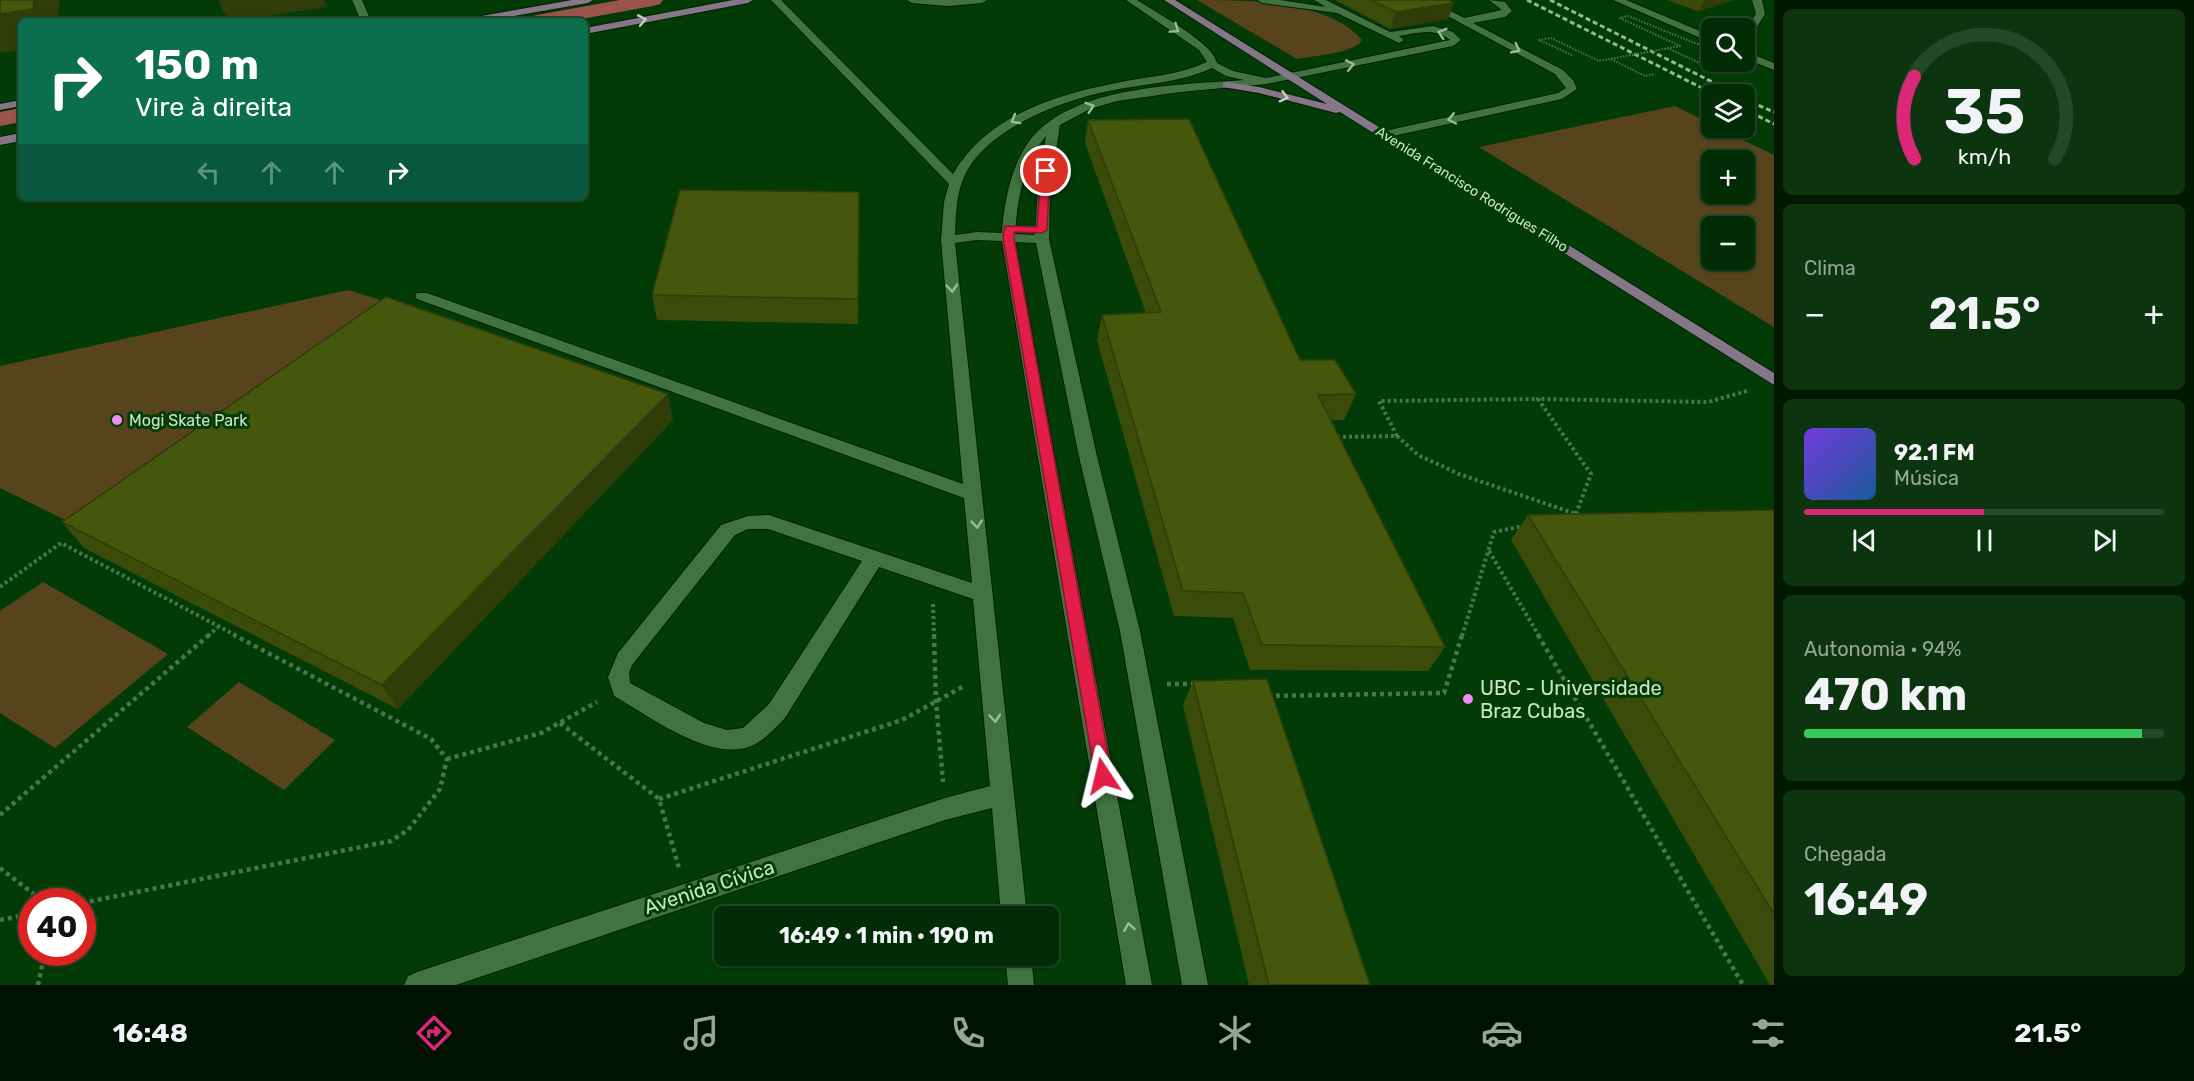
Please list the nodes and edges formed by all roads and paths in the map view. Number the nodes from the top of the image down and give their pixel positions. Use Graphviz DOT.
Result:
graph roads {
  1 [pos="357,0"];
  2 [pos="588,0"];
  3 [pos="748,0"];
  4 [pos="776,0"];
  5 [pos="912,0"];
  6 [pos="982,0"];
  7 [pos="1169,0"];
  8 [pos="1262,0"];
  9 [pos="1319,0"];
  10 [pos="1424,0"];
  11 [pos="1494,0"];
  12 [pos="1618,0"];
  13 [pos="1129,1"];
  14 [pos="1761,2"];
  15 [pos="1343,12"];
  16 [pos="365,18"];
  17 [pos="487,18"];
  18 [pos="1464,21"];
  19 [pos="1755,26"];
  20 [pos="588,30"];
  21 [pos="1701,34"];
  22 [pos="1389,35"];
  23 [pos="1701,46"];
  24 [pos="1667,48"];
  25 [pos="1419,51"];
  26 [pos="1572,55"];
  27 [pos="1611,59"];
  28 [pos="1755,59"];
  29 [pos="1212,64"];
  30 [pos="1696,67"];
  31 [pos="1774,67"];
  32 [pos="1655,74"];
  33 [pos="1293,77"];
  34 [pos="1266,81"];
  35 [pos="1227,85"];
  36 [pos="18,104"];
  37 [pos="0,107"];
  38 [pos="1354,115"];
  39 [pos="1054,124"];
  40 [pos="1384,134"];
  41 [pos="18,138"];
  42 [pos="0,141"];
  43 [pos="955,183"];
  44 [pos="948,232"];
  45 [pos="1009,233"];
  46 [pos="1042,234"];
  47 [pos="422,296"];
  48 [pos="1774,380"];
  49 [pos="1752,390"];
  50 [pos="1538,399"];
  51 [pos="1397,436"];
  52 [pos="1336,437"];
  53 [pos="973,494"];
  54 [pos="1576,514"];
  55 [pos="1565,517"];
  56 [pos="1532,524"];
  57 [pos="1488,551"];
  58 [pos="874,558"];
  59 [pos="932,577"];
  60 [pos="0,587"];
  61 [pos="984,595"];
  62 [pos="218,627"];
  63 [pos="991,673"];
  64 [pos="622,689"];
  65 [pos="936,701"];
  66 [pos="1269,707"];
  67 [pos="560,723"];
  68 [pos="447,759"];
  69 [pos="1002,794"];
  70 [pos="659,799"];
  71 [pos="945,810"];
  72 [pos="0,815"];
  73 [pos="0,868"];
  74 [pos="26,888"];
  75 [pos="686,894"];
  76 [pos="96,900"];
  77 [pos="1013,906"];
  78 [pos="18,917"];
  79 [pos="0,920"];
  80 [pos="42,966"];
  81 [pos="1019,966"];
  82 [pos="38,985"];
  83 [pos="417,985"];
  84 [pos="1021,985"];
  85 [pos="1139,985"];
  86 [pos="1195,985"];
  87 [pos="1743,985"];
  1 -- 16 [label="street"];
  2 -- 17 [label="main road"];
  20 -- 3 [label="main road, one-way"];
  4 -- 43 [label="street"];
  5 -- 6 [label="street"];
  7 -- 33 [label="main road, Avenida Francisco Rodrigues Filho"];
  8 -- 15 [label="street"];
  9 -- 15 [label="street"];
  10 -- 18 [label="street"];
  11 -- 18 [label="street"];
  12 -- 21 [label="street"];
  13 -- 29 [label="street, one-way"];
  14 -- 19 [label="street"];
  15 -- 22 [label="street"];
  18 -- 40 [label="street, one-way"];
  22 -- 25 [label="street"];
  25 -- 22 [label="street, one-way"];
  23 -- 24 [label="path, bridge"];
  24 -- 27 [label="path, bridge"];
  24 -- 30 [label="path"];
  33 -- 25 [label="street, one-way"];
  26 -- 27 [label="path, bridge"];
  27 -- 32 [label="path"];
  28 -- 31 [label="street"];
  29 -- 34 [label="street"];
  29 -- 43 [label="street, one-way"];
  33 -- 34 [label="street"];
  33 -- 38 [label="main road, Avenida Francisco Rodrigues Filho"];
  34 -- 35 [label="street"];
  35 -- 38 [label="main road, one-way"];
  39 -- 35 [label="street, one-way"];
  36 -- 37 [label="main road"];
  38 -- 40 [label="main road, Avenida Francisco Rodrigues Filho"];
  39 -- 45 [label="street"];
  39 -- 46 [label="street"];
  40 -- 48 [label="main road, Avenida Francisco Rodrigues Filho"];
  41 -- 42 [label="main road"];
  43 -- 44 [label="street"];
  44 -- 45 [label="street"];
  44 -- 53 [label="street, one-way"];
  45 -- 46 [label="street"];
  85 -- 45 [label="street, one-way"];
  46 -- 86 [label="street"];
  47 -- 53 [label="street"];
  49 -- 50 [label="path"];
  50 -- 51 [label="path"];
  50 -- 54 [label="path"];
  51 -- 52 [label="path"];
  51 -- 54 [label="path"];
  53 -- 61 [label="street, one-way"];
  54 -- 55 [label="path"];
  56 -- 57 [label="path"];
  57 -- 66 [label="path"];
  57 -- 87 [label="path"];
  58 -- 59 [label="street"];
  58 -- 64 [label="street"];
  58 -- 64 [label="street"];
  59 -- 61 [label="street"];
  59 -- 65 [label="path"];
  60 -- 62 [label="path"];
  61 -- 63 [label="street"];
  62 -- 68 [label="path"];
  62 -- 72 [label="path"];
  63 -- 65 [label="path"];
  63 -- 69 [label="street, one-way"];
  64 -- 67 [label="path"];
  65 -- 70 [label="path"];
  65 -- 71 [label="path"];
  67 -- 68 [label="path"];
  67 -- 70 [label="path"];
  68 -- 76 [label="path"];
  69 -- 71 [label="street, Avenida Cívica"];
  69 -- 77 [label="street"];
  70 -- 75 [label="path"];
  71 -- 75 [label="street, Avenida Cívica"];
  73 -- 74 [label="path"];
  75 -- 83 [label="street, Avenida Cívica"];
  78 -- 79 [label="path"];
  80 -- 82 [label="path"];
  81 -- 84 [label="street"];
}
